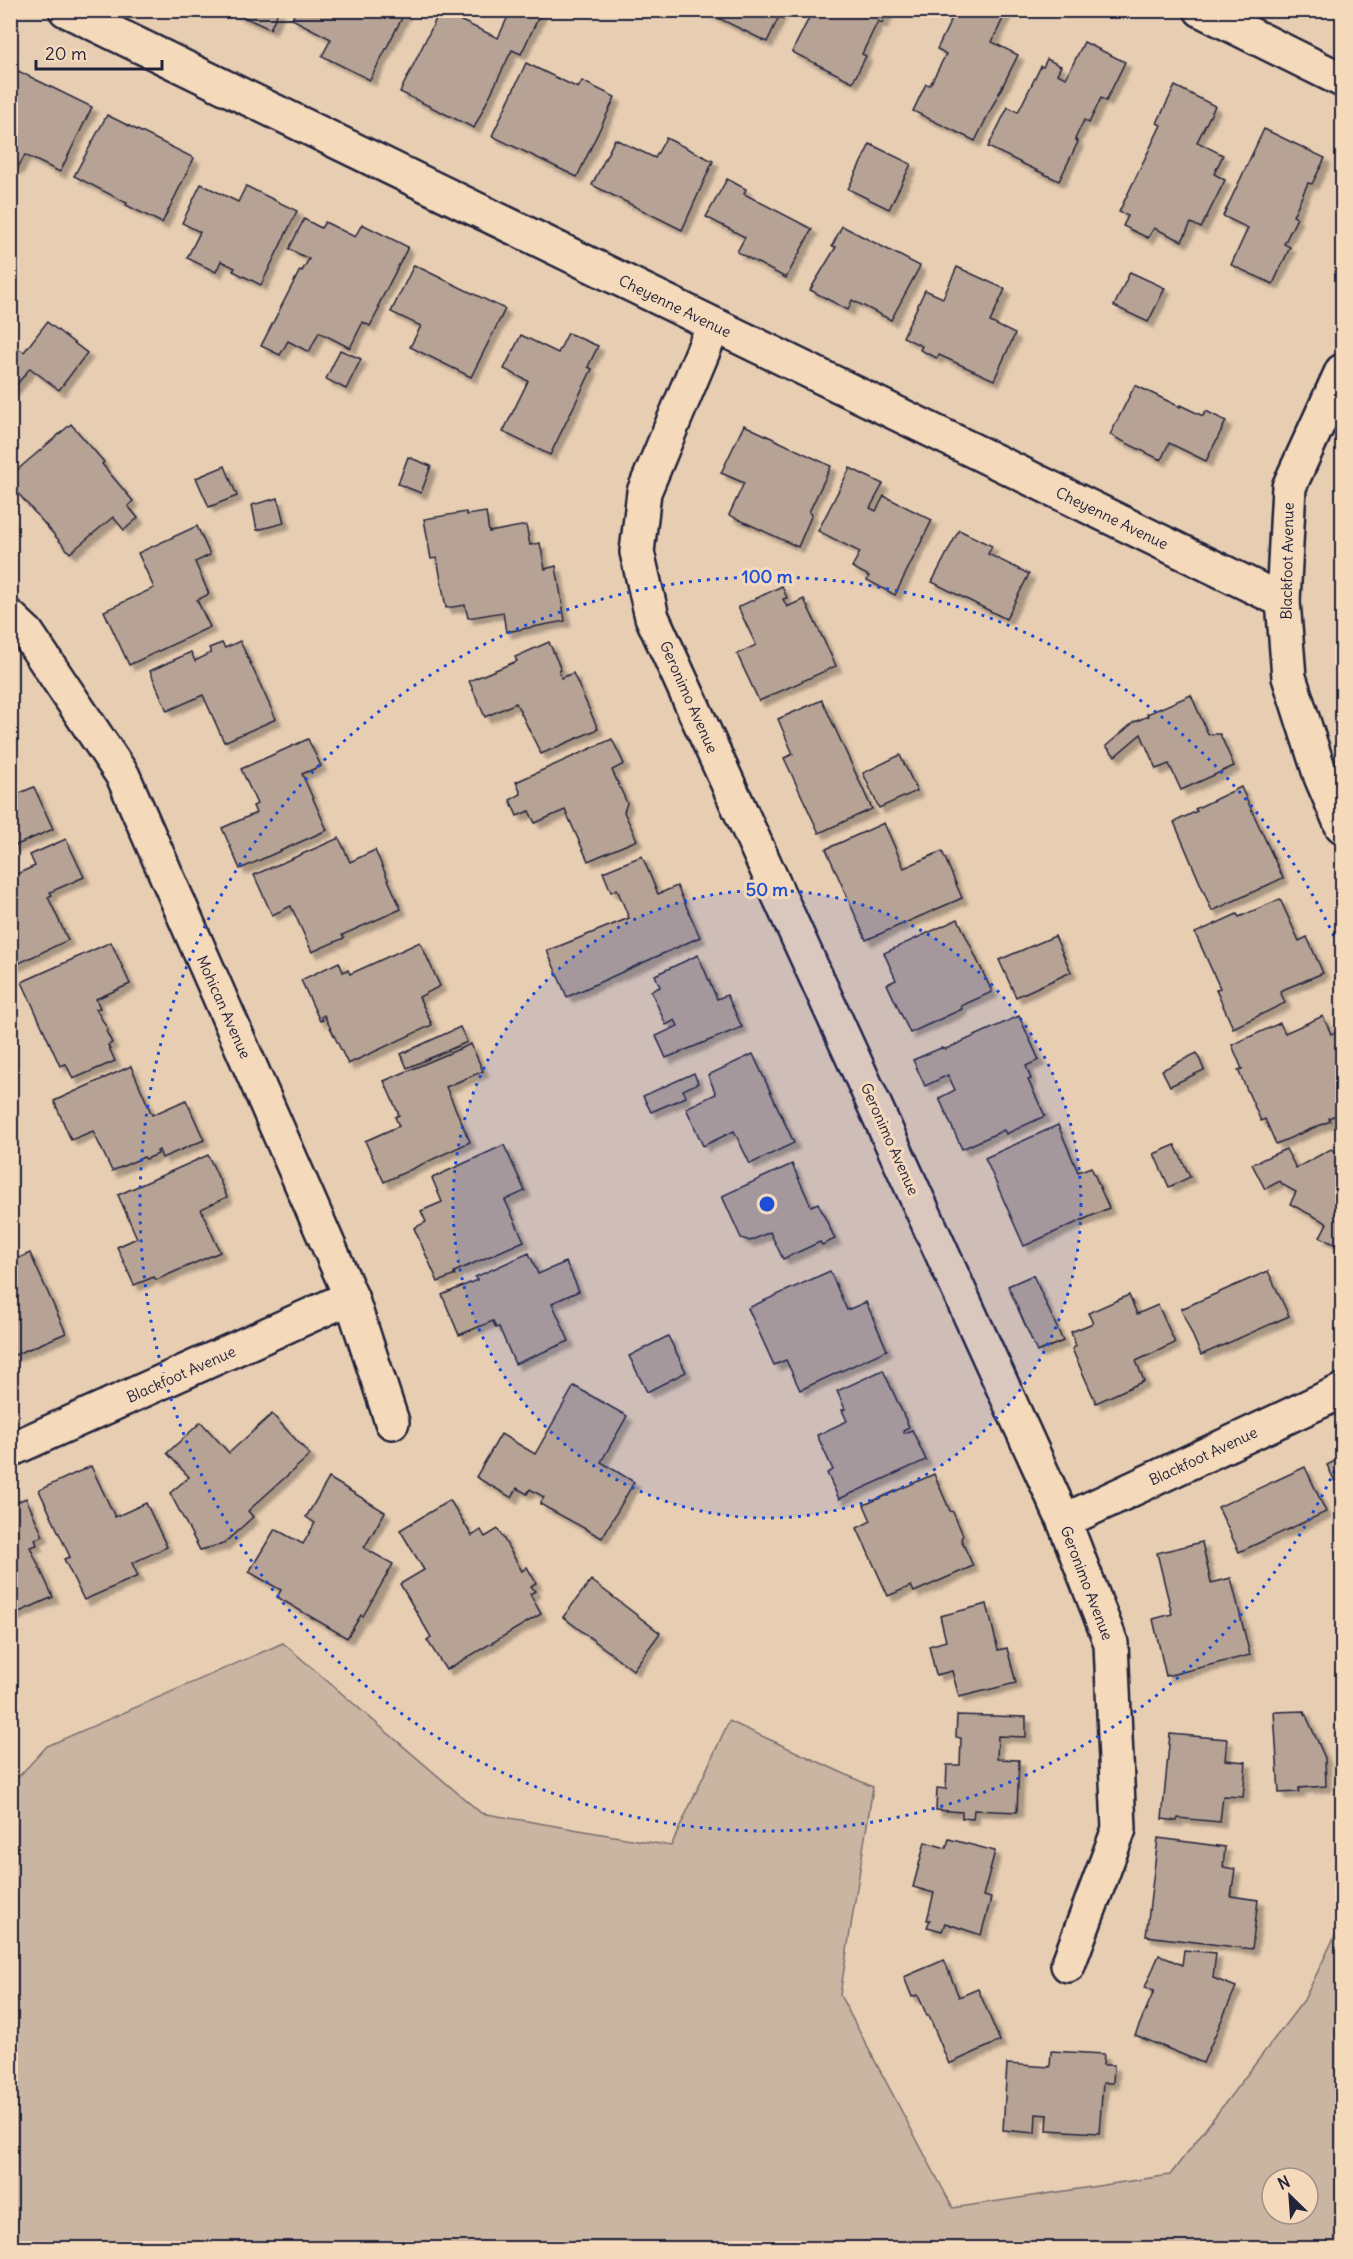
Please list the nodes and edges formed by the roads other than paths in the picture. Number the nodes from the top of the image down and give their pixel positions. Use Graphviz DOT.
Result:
graph roads {
  1 [pos="66,10"];
  2 [pos="1201,10"];
  3 [pos="1342,80"];
  4 [pos="714,325"];
  5 [pos="1342,371"];
  6 [pos="1283,601"];
  7 [pos="10,617"];
  8 [pos="1342,826"];
  9 [pos="351,1297"];
  10 [pos="1342,1391"];
  11 [pos="392,1422"];
  12 [pos="10,1450"];
  13 [pos="1064,1521"];
  14 [pos="1068,1965"];
  1 -- 4 [label="street, Cheyenne Avenue"];
  2 -- 3 [label="street"];
  4 -- 6 [label="street, Cheyenne Avenue"];
  4 -- 13 [label="street, Geronimo Avenue"];
  5 -- 6 [label="street, Blackfoot Avenue"];
  6 -- 8 [label="street, Blackfoot Avenue"];
  7 -- 9 [label="street, Mohican Avenue"];
  9 -- 11 [label="street, Mohican Avenue"];
  9 -- 12 [label="street, Blackfoot Avenue"];
  10 -- 13 [label="street, Blackfoot Avenue"];
  13 -- 14 [label="street, Geronimo Avenue"];
}
